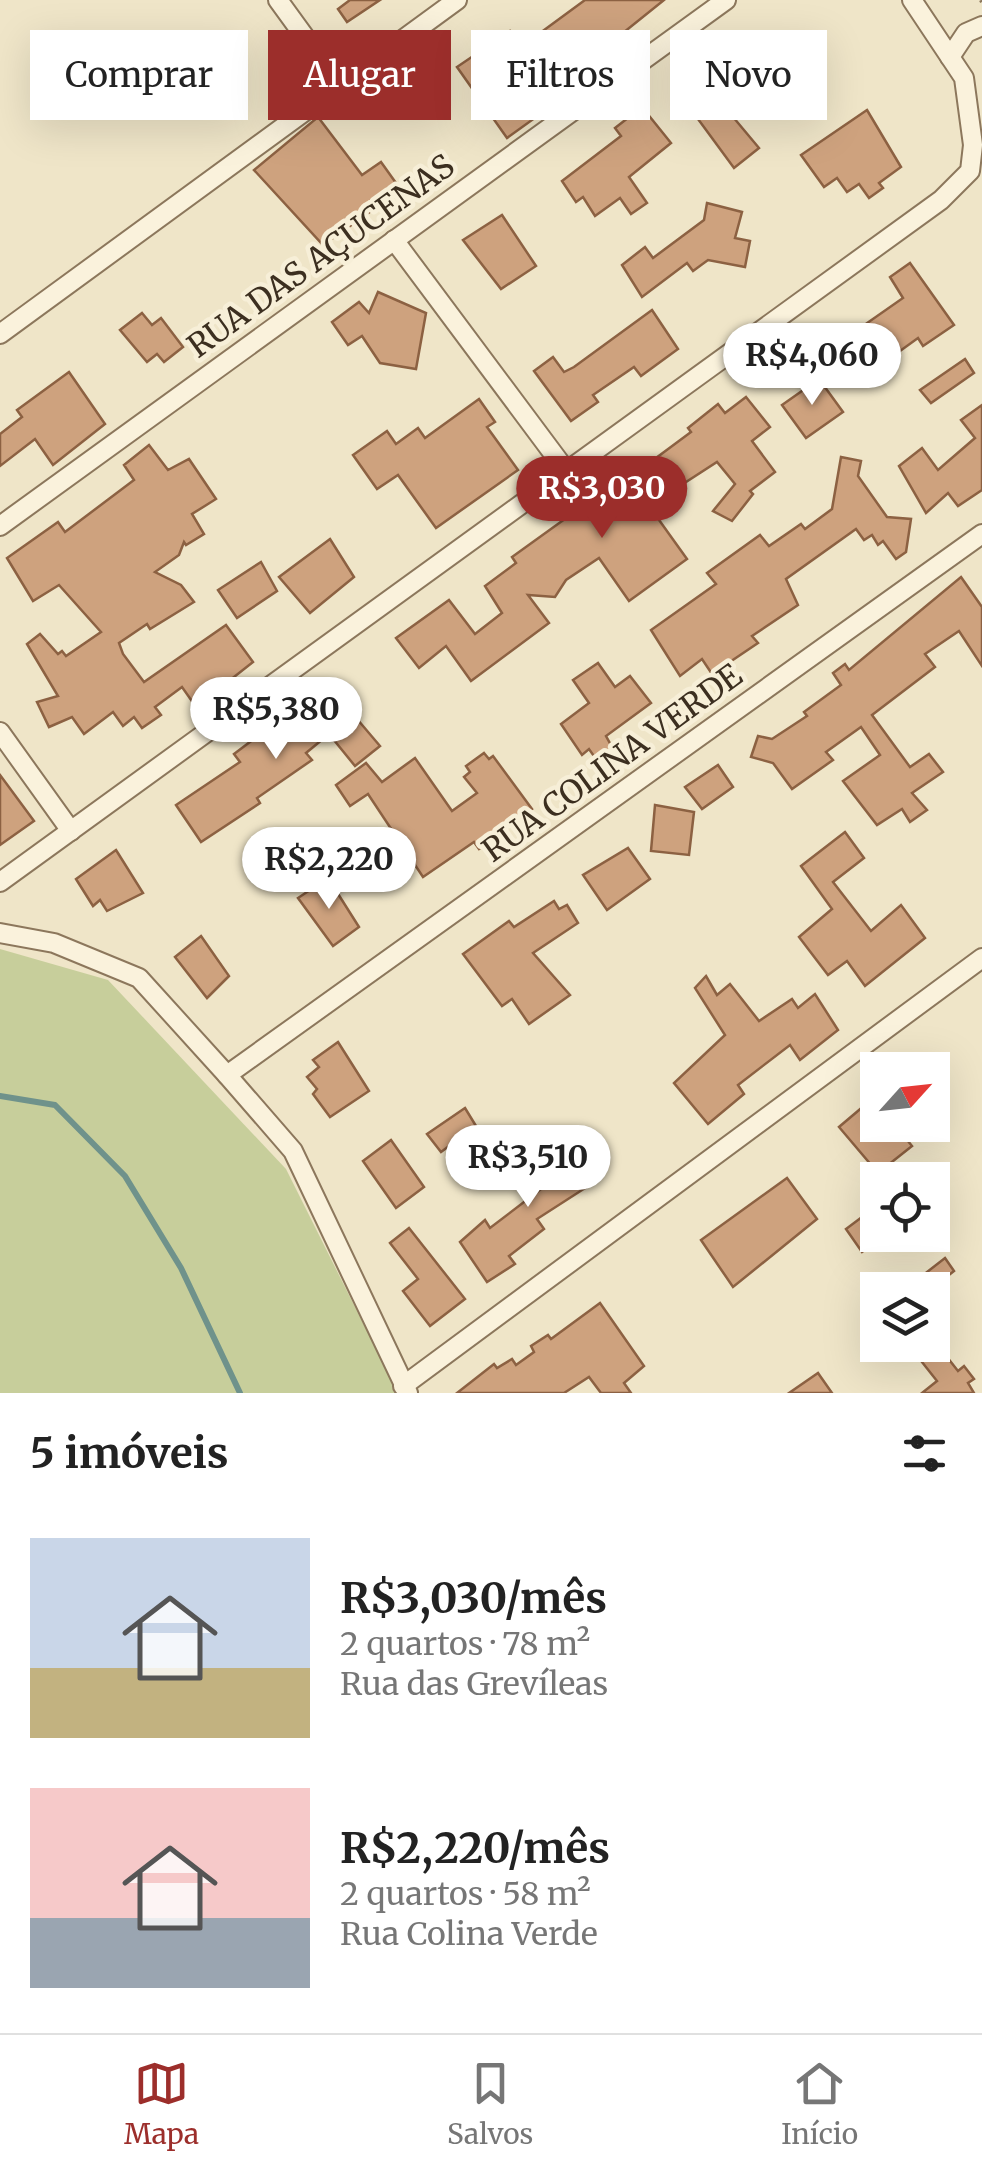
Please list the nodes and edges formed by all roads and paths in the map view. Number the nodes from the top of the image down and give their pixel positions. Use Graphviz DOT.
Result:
graph roads {
  1 [pos="278,0"];
  2 [pos="457,0"];
  3 [pos="726,0"];
  4 [pos="919,1"];
  5 [pos="982,26"];
  6 [pos="300,30"];
  7 [pos="415,30"];
  8 [pos="950,57"];
  9 [pos="290,120"];
  10 [pos="394,240"];
  11 [pos="0,334"];
  12 [pos="567,472"];
  13 [pos="0,526"];
  14 [pos="982,534"];
  15 [pos="0,732"];
  16 [pos="71,831"];
  17 [pos="0,882"];
  18 [pos="0,933"];
  19 [pos="982,958"];
  20 [pos="228,1075"];
  21 [pos="406,1389"];
  1 -- 6 [label="street"];
  2 -- 7 [label="street"];
  3 -- 10 [label="street, RUA DAS AÇUCENAS"];
  4 -- 8 [label="street"];
  5 -- 8 [label="street"];
  8 -- 12 [label="street"];
  9 -- 11 [label="street"];
  10 -- 12 [label="street"];
  10 -- 13 [label="street, RUA DAS AÇUCENAS"];
  12 -- 16 [label="street"];
  14 -- 20 [label="street, RUA COLINA VERDE"];
  15 -- 16 [label="street"];
  16 -- 17 [label="street"];
  18 -- 20 [label="street"];
  19 -- 21 [label="street"];
  20 -- 21 [label="street"];
}
